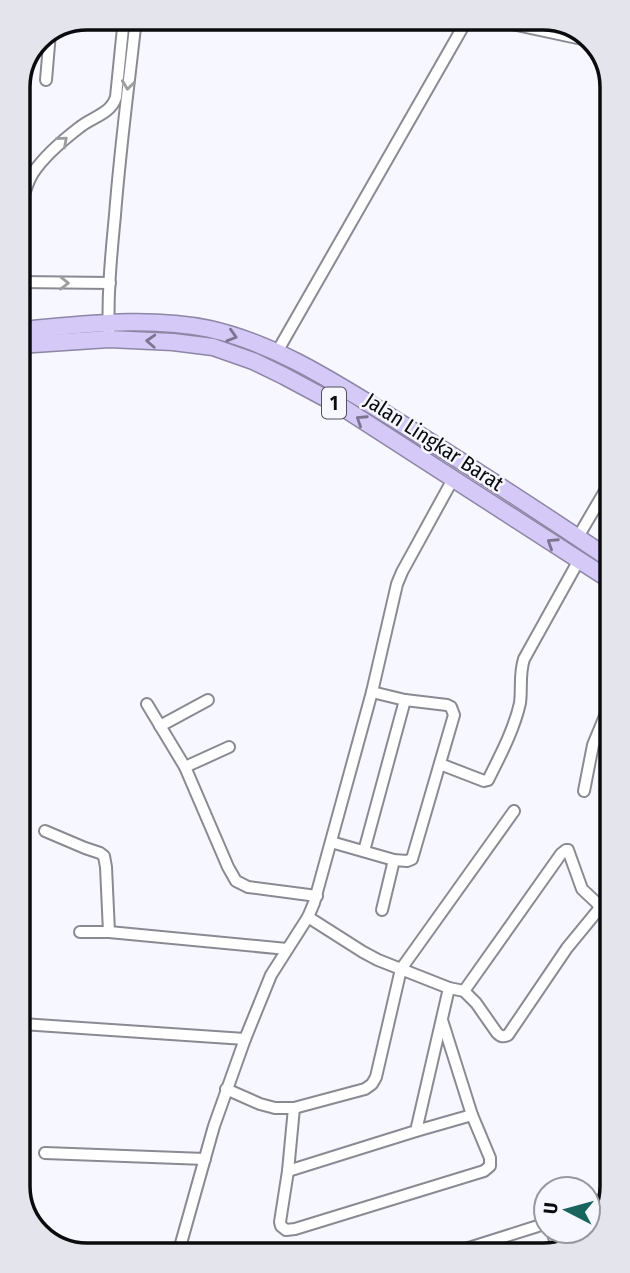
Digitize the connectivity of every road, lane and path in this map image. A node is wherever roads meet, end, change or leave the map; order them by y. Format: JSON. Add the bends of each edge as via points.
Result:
{"nodes":[{"id":1,"x":123,"y":30,"type":"edge"},
{"id":2,"x":135,"y":30,"type":"edge"},
{"id":3,"x":461,"y":30,"type":"edge"},
{"id":4,"x":49,"y":44,"type":"edge"},
{"id":5,"x":46,"y":80,"type":"dead end"},
{"id":6,"x":30,"y":179,"type":"edge"},
{"id":7,"x":30,"y":282,"type":"edge"},
{"id":8,"x":110,"y":283,"type":"junction"},
{"id":9,"x":108,"y":322,"type":"junction"},
{"id":10,"x":30,"y":329,"type":"edge"},
{"id":11,"x":109,"y":339,"type":"junction"},
{"id":12,"x":30,"y":344,"type":"edge"},
{"id":13,"x":277,"y":352,"type":"junction"},
{"id":14,"x":453,"y":479,"type":"junction"},
{"id":15,"x":493,"y":482,"type":"junction"},
{"id":16,"x":515,"y":497,"type":"junction"},
{"id":17,"x":483,"y":499,"type":"junction"},
{"id":18,"x":600,"y":499,"type":"edge"},
{"id":19,"x":504,"y":512,"type":"junction"},
{"id":20,"x":578,"y":537,"type":"junction"},
{"id":21,"x":600,"y":552,"type":"edge"},
{"id":22,"x":579,"y":560,"type":"junction"},
{"id":23,"x":600,"y":574,"type":"edge"},
{"id":24,"x":372,"y":692,"type":"junction"},
{"id":25,"x":208,"y":700,"type":"dead end"},
{"id":26,"x":405,"y":700,"type":"junction"},
{"id":27,"x":147,"y":704,"type":"dead end"},
{"id":28,"x":160,"y":726,"type":"junction"},
{"id":29,"x":600,"y":728,"type":"edge"},
{"id":30,"x":229,"y":747,"type":"dead end"},
{"id":31,"x":440,"y":764,"type":"junction"},
{"id":32,"x":185,"y":767,"type":"junction"},
{"id":33,"x":584,"y":791,"type":"dead end"},
{"id":34,"x":514,"y":811,"type":"dead end"},
{"id":35,"x":45,"y":831,"type":"dead end"},
{"id":36,"x":331,"y":842,"type":"junction"},
{"id":37,"x":364,"y":851,"type":"junction"},
{"id":38,"x":394,"y":860,"type":"junction"},
{"id":39,"x":317,"y":896,"type":"junction"},
{"id":40,"x":382,"y":910,"type":"dead end"},
{"id":41,"x":307,"y":917,"type":"junction"},
{"id":42,"x":80,"y":932,"type":"dead end"},
{"id":43,"x":109,"y":932,"type":"junction"},
{"id":44,"x":286,"y":949,"type":"junction"},
{"id":45,"x":401,"y":969,"type":"junction"},
{"id":46,"x":449,"y":988,"type":"junction"},
{"id":47,"x":464,"y":991,"type":"junction"},
{"id":48,"x":443,"y":1020,"type":"junction"},
{"id":49,"x":30,"y":1025,"type":"edge"},
{"id":50,"x":245,"y":1039,"type":"junction"},
{"id":51,"x":226,"y":1090,"type":"junction"},
{"id":52,"x":294,"y":1108,"type":"junction"},
{"id":53,"x":472,"y":1115,"type":"junction"},
{"id":54,"x":416,"y":1131,"type":"junction"},
{"id":55,"x":45,"y":1153,"type":"dead end"},
{"id":56,"x":205,"y":1159,"type":"junction"},
{"id":57,"x":288,"y":1171,"type":"junction"},
{"id":58,"x":532,"y":1228,"type":"edge"},
{"id":59,"x":181,"y":1243,"type":"edge"},
{"id":60,"x":484,"y":1243,"type":"edge"}],
"edges":[{"from":6,"to":1,"type":"street","one_way":true,"via":[[51,152],[113,106]]},
{"from":2,"to":8,"type":"street","one_way":true},
{"from":3,"to":13,"type":"street"},
{"from":4,"to":5,"type":"street"},
{"from":7,"to":8,"type":"street","one_way":true},
{"from":8,"to":9,"type":"street"},
{"from":9,"to":10,"type":"highway","name":"Jalan Lingkar Barat","number":"1"},
{"from":9,"to":11,"type":"street"},
{"from":9,"to":13,"type":"highway","name":"Jalan Lingkar Barat","number":"1","one_way":true,"via":[[211,330]]},
{"from":11,"to":12,"type":"highway","name":"Jalan Lingkar Barat","number":"1"},
{"from":14,"to":11,"type":"highway","name":"Jalan Lingkar Barat","number":"1","one_way":true,"via":[[342,407],[253,361],[214,347]]},
{"from":13,"to":15,"type":"highway","name":"Jalan Lingkar Barat","number":"1","via":[[332,381]]},
{"from":14,"to":17,"type":"highway","name":"Jalan Lingkar Barat","number":"1"},
{"from":14,"to":24,"type":"street","via":[[400,578]]},
{"from":15,"to":16,"type":"highway","name":"Jalan Lingkar Barat","number":"1"},
{"from":15,"to":17,"type":"highway"},
{"from":16,"to":19,"type":"highway"},
{"from":16,"to":20,"type":"highway","name":"Jalan Lingkar Barat","number":"1"},
{"from":17,"to":19,"type":"highway","name":"Jalan Lingkar Barat","number":"1"},
{"from":18,"to":20,"type":"street"},
{"from":22,"to":19,"type":"highway","name":"Jalan Lingkar Barat","number":"1","one_way":true},
{"from":20,"to":21,"type":"highway","name":"Jalan Lingkar Barat","number":"1"},
{"from":22,"to":23,"type":"highway","name":"Jalan Lingkar Barat","number":"1"},
{"from":22,"to":31,"type":"street","via":[[524,659],[518,707],[488,780]]},
{"from":24,"to":26,"type":"street"},
{"from":24,"to":36,"type":"street"},
{"from":25,"to":28,"type":"street"},
{"from":26,"to":31,"type":"street","via":[[447,705],[453,710]]},
{"from":26,"to":37,"type":"street"},
{"from":27,"to":28,"type":"street"},
{"from":28,"to":32,"type":"street"},
{"from":29,"to":33,"type":"street"},
{"from":30,"to":32,"type":"street"},
{"from":31,"to":38,"type":"street","via":[[414,856],[407,861]]},
{"from":32,"to":39,"type":"street","via":[[236,881],[248,887]]},
{"from":34,"to":45,"type":"street"},
{"from":35,"to":43,"type":"street","via":[[104,856]]},
{"from":36,"to":37,"type":"street"},
{"from":36,"to":39,"type":"street"},
{"from":37,"to":38,"type":"street"},
{"from":38,"to":40,"type":"street"},
{"from":39,"to":41,"type":"street"},
{"from":41,"to":44,"type":"street"},
{"from":41,"to":45,"type":"street","via":[[363,952]]},
{"from":42,"to":43,"type":"street"},
{"from":43,"to":44,"type":"street"},
{"from":44,"to":50,"type":"street"},
{"from":45,"to":46,"type":"street"},
{"from":45,"to":52,"type":"street","via":[[374,1083]]},
{"from":46,"to":47,"type":"street"},
{"from":46,"to":48,"type":"street"},
{"from":47,"to":47,"type":"street","via":[[499,1036],[508,1035],[599,909],[582,889],[568,850]]},
{"from":48,"to":53,"type":"street"},
{"from":48,"to":54,"type":"street"},
{"from":49,"to":50,"type":"street"},
{"from":50,"to":51,"type":"street"},
{"from":51,"to":52,"type":"street","via":[[267,1107]]},
{"from":51,"to":56,"type":"street"},
{"from":52,"to":57,"type":"street"},
{"from":53,"to":54,"type":"street"},
{"from":53,"to":57,"type":"street","via":[[490,1158],[484,1171],[286,1230],[280,1222]]},
{"from":54,"to":57,"type":"street"},
{"from":55,"to":56,"type":"street"},
{"from":56,"to":59,"type":"street"},
{"from":58,"to":60,"type":"street"}]}
